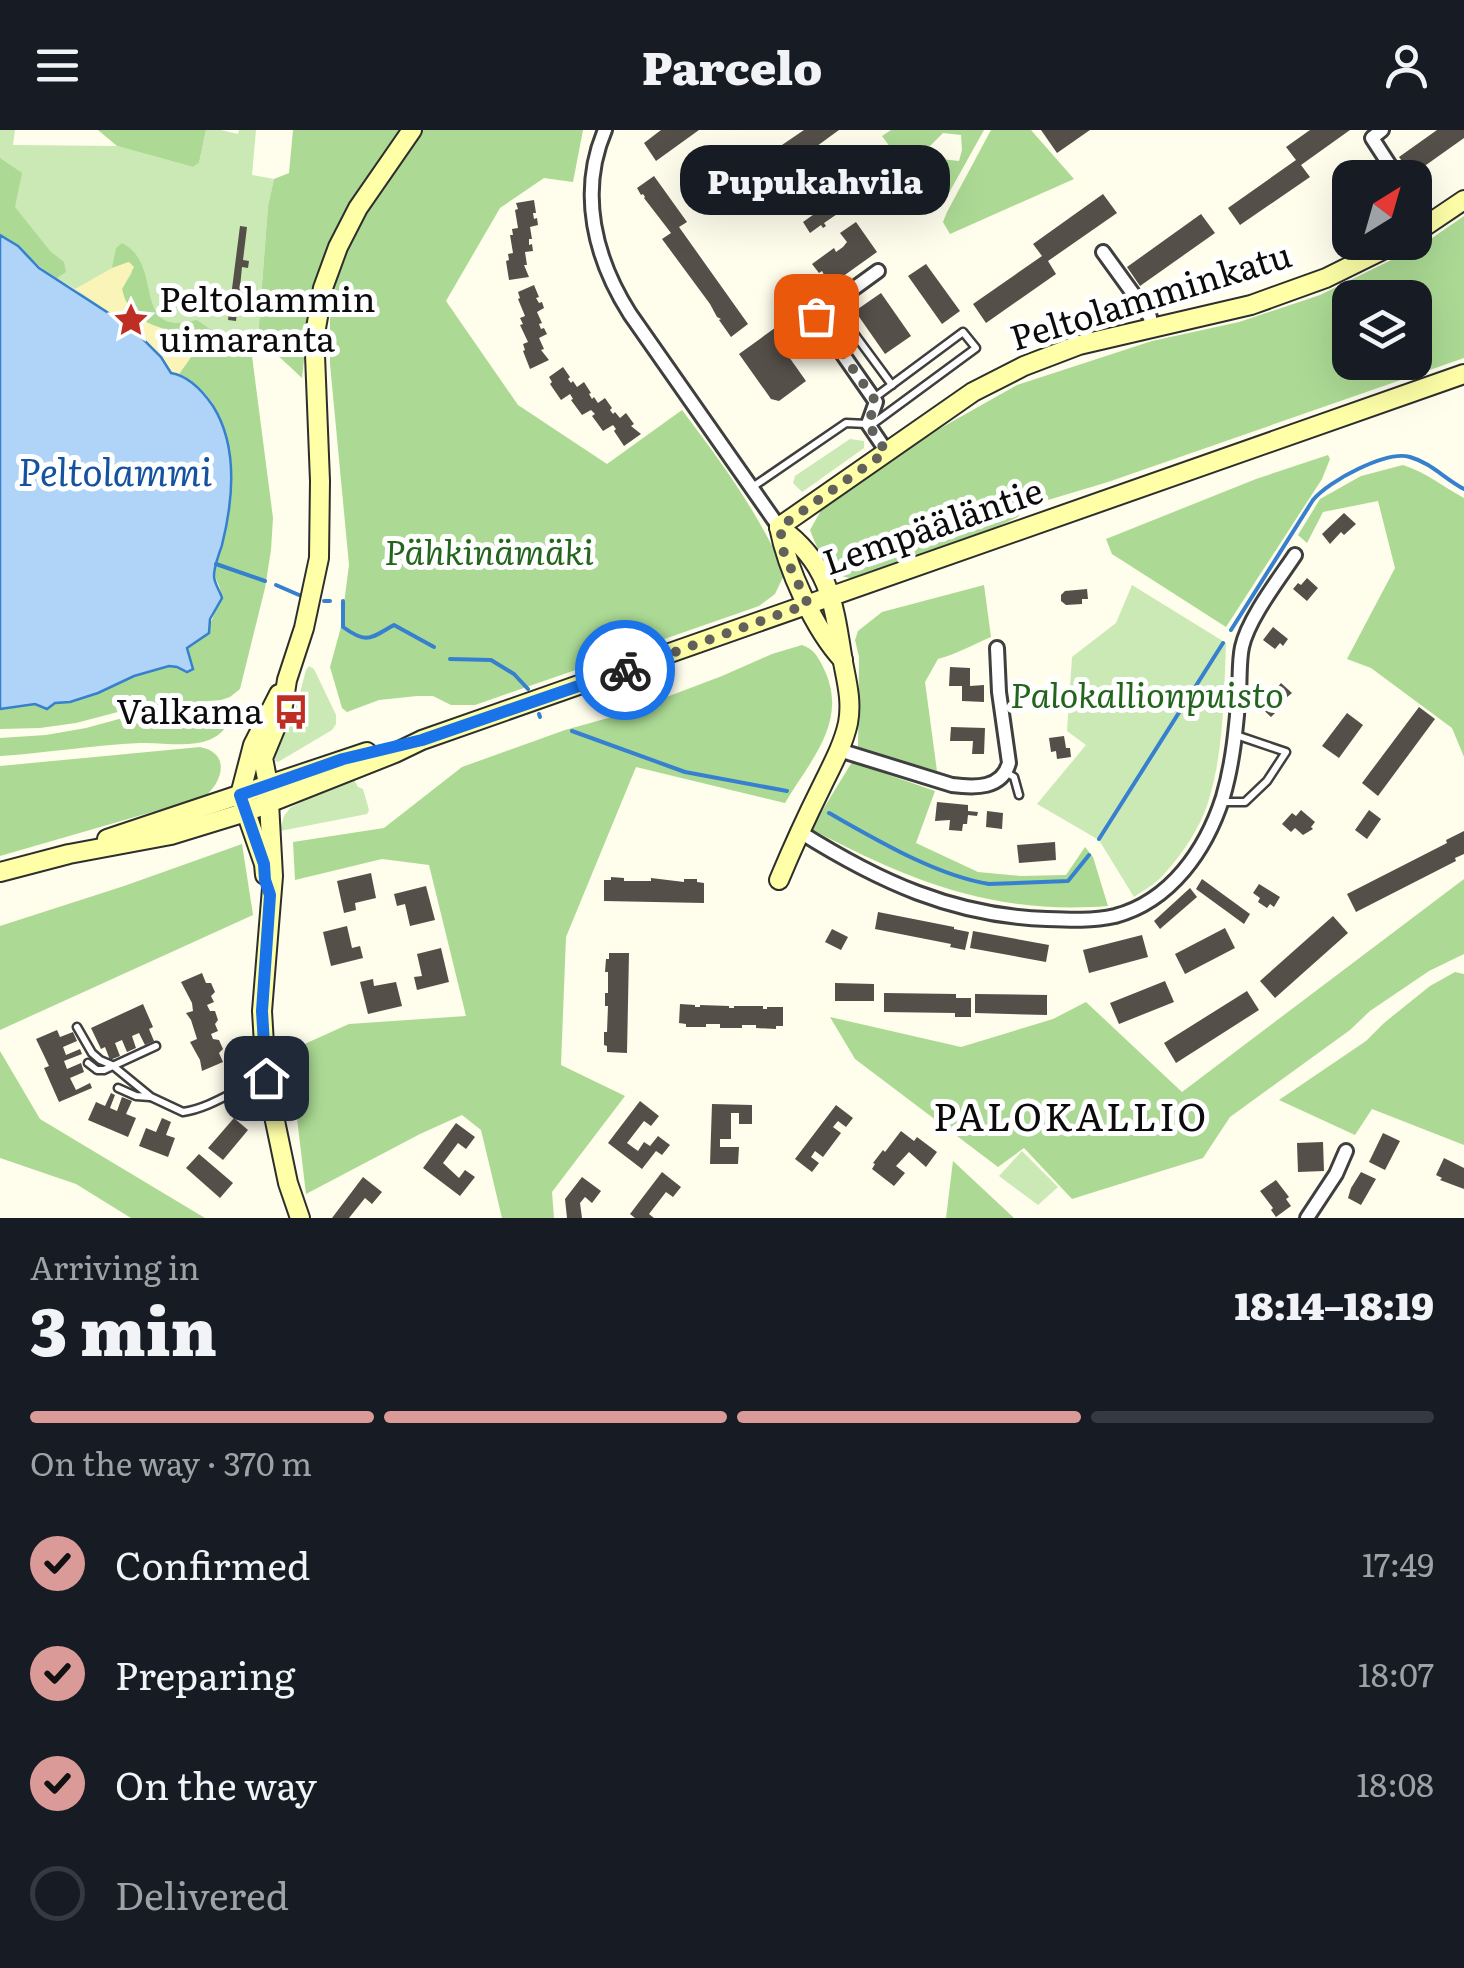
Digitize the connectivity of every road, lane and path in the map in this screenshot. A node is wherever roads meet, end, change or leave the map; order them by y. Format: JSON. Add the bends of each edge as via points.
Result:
{"nodes":[{"id":1,"x":412,"y":130,"type":"edge"},
{"id":2,"x":605,"y":130,"type":"edge"},
{"id":3,"x":1382,"y":130,"type":"edge"},
{"id":4,"x":1386,"y":160,"type":"edge"},
{"id":5,"x":1464,"y":200,"type":"edge"},
{"id":6,"x":1432,"y":222,"type":"edge"},
{"id":7,"x":1103,"y":252,"type":"dead end"},
{"id":8,"x":1364,"y":260,"type":"edge"},
{"id":9,"x":878,"y":270,"type":"dead end"},
{"id":10,"x":832,"y":304,"type":"junction"},
{"id":11,"x":1151,"y":329,"type":"junction"},
{"id":12,"x":1464,"y":374,"type":"edge"},
{"id":13,"x":892,"y":385,"type":"junction"},
{"id":14,"x":873,"y":398,"type":"junction"},
{"id":15,"x":868,"y":426,"type":"junction"},
{"id":16,"x":886,"y":452,"type":"junction"},
{"id":17,"x":752,"y":488,"type":"junction"},
{"id":18,"x":780,"y":527,"type":"junction"},
{"id":19,"x":1295,"y":555,"type":"dead end"},
{"id":20,"x":830,"y":596,"type":"junction"},
{"id":21,"x":808,"y":604,"type":"junction"},
{"id":22,"x":997,"y":648,"type":"dead end"},
{"id":23,"x":843,"y":660,"type":"junction"},
{"id":24,"x":287,"y":680,"type":"junction"},
{"id":25,"x":1236,"y":735,"type":"junction"},
{"id":26,"x":839,"y":750,"type":"junction"},
{"id":27,"x":1006,"y":772,"type":"junction"},
{"id":28,"x":269,"y":794,"type":"junction"},
{"id":29,"x":1019,"y":796,"type":"dead end"},
{"id":30,"x":1221,"y":802,"type":"junction"},
{"id":31,"x":243,"y":803,"type":"junction"},
{"id":32,"x":800,"y":832,"type":"junction"},
{"id":33,"x":0,"y":872,"type":"edge"},
{"id":34,"x":779,"y":880,"type":"dead end"},
{"id":35,"x":270,"y":895,"type":"junction"},
{"id":36,"x":77,"y":1026,"type":"dead end"},
{"id":37,"x":156,"y":1046,"type":"dead end"},
{"id":38,"x":88,"y":1063,"type":"dead end"},
{"id":39,"x":112,"y":1065,"type":"junction"},
{"id":40,"x":266,"y":1078,"type":"junction"},
{"id":41,"x":118,"y":1088,"type":"dead end"},
{"id":42,"x":151,"y":1097,"type":"junction"},
{"id":43,"x":1346,"y":1151,"type":"dead end"},
{"id":44,"x":300,"y":1218,"type":"edge"},
{"id":45,"x":1307,"y":1218,"type":"edge"}],
"edges":[{"from":1,"to":24,"type":"main road","via":[[358,208],[323,288],[314,355],[318,558]]},
{"from":2,"to":17,"type":"street","via":[[591,200],[607,272]]},
{"from":3,"to":4,"type":"street","via":[[1372,138]]},
{"from":5,"to":6,"type":"main road"},
{"from":7,"to":11,"type":"street","via":[[1150,317]]},
{"from":8,"to":11,"type":"main road","name":"Peltolamminkatu","via":[[1251,306]]},
{"from":9,"to":10,"type":"street"},
{"from":10,"to":13,"type":"lane"},
{"from":10,"to":14,"type":"street","via":[[816,316]]},
{"from":11,"to":16,"type":"main road","name":"Peltolamminkatu","via":[[1024,366],[972,392]]},
{"from":12,"to":20,"type":"main road","name":"Lempääläntie"},
{"from":13,"to":14,"type":"lane"},
{"from":13,"to":15,"type":"lane","via":[[963,332],[976,348]]},
{"from":14,"to":15,"type":"street"},
{"from":15,"to":16,"type":"street"},
{"from":15,"to":17,"type":"lane","via":[[846,424]]},
{"from":16,"to":18,"type":"main road","name":"Peltolamminkatu"},
{"from":17,"to":18,"type":"street"},
{"from":18,"to":20,"type":"main road","via":[[801,542]]},
{"from":18,"to":21,"type":"main road","via":[[784,554]]},
{"from":19,"to":25,"type":"street","via":[[1242,647]]},
{"from":20,"to":21,"type":"main road","name":"Lempääläntie"},
{"from":20,"to":23,"type":"main road"},
{"from":21,"to":23,"type":"main road"},
{"from":21,"to":28,"type":"main road","name":"Lempääläntie"},
{"from":22,"to":27,"type":"street"},
{"from":23,"to":26,"type":"main road","via":[[850,708]]},
{"from":24,"to":28,"type":"main road","via":[[282,712],[262,758]]},
{"from":24,"to":31,"type":"main road","via":[[253,745]]},
{"from":25,"to":30,"type":"street"},
{"from":25,"to":30,"type":"lane","via":[[1286,752],[1245,802]]},
{"from":26,"to":27,"type":"street","via":[[952,785],[992,783]]},
{"from":26,"to":32,"type":"main road"},
{"from":27,"to":29,"type":"lane"},
{"from":28,"to":31,"type":"main road","name":"Lempääläntie"},
{"from":28,"to":35,"type":"main road"},
{"from":30,"to":32,"type":"street","via":[[1199,849],[1168,888],[1139,907],[1093,919],[1021,918],[962,908],[883,879]]},
{"from":31,"to":33,"type":"main road","name":"Lempääläntie","via":[[122,832]]},
{"from":31,"to":35,"type":"main road"},
{"from":32,"to":34,"type":"main road"},
{"from":35,"to":40,"type":"main road","via":[[262,1011]]},
{"from":36,"to":39,"type":"lane","via":[[92,1053]]},
{"from":37,"to":39,"type":"lane"},
{"from":38,"to":39,"type":"lane","via":[[97,1070]]},
{"from":39,"to":42,"type":"lane"},
{"from":40,"to":42,"type":"lane","via":[[192,1111]]},
{"from":40,"to":44,"type":"main road"},
{"from":41,"to":42,"type":"lane"},
{"from":43,"to":45,"type":"street"}]}
